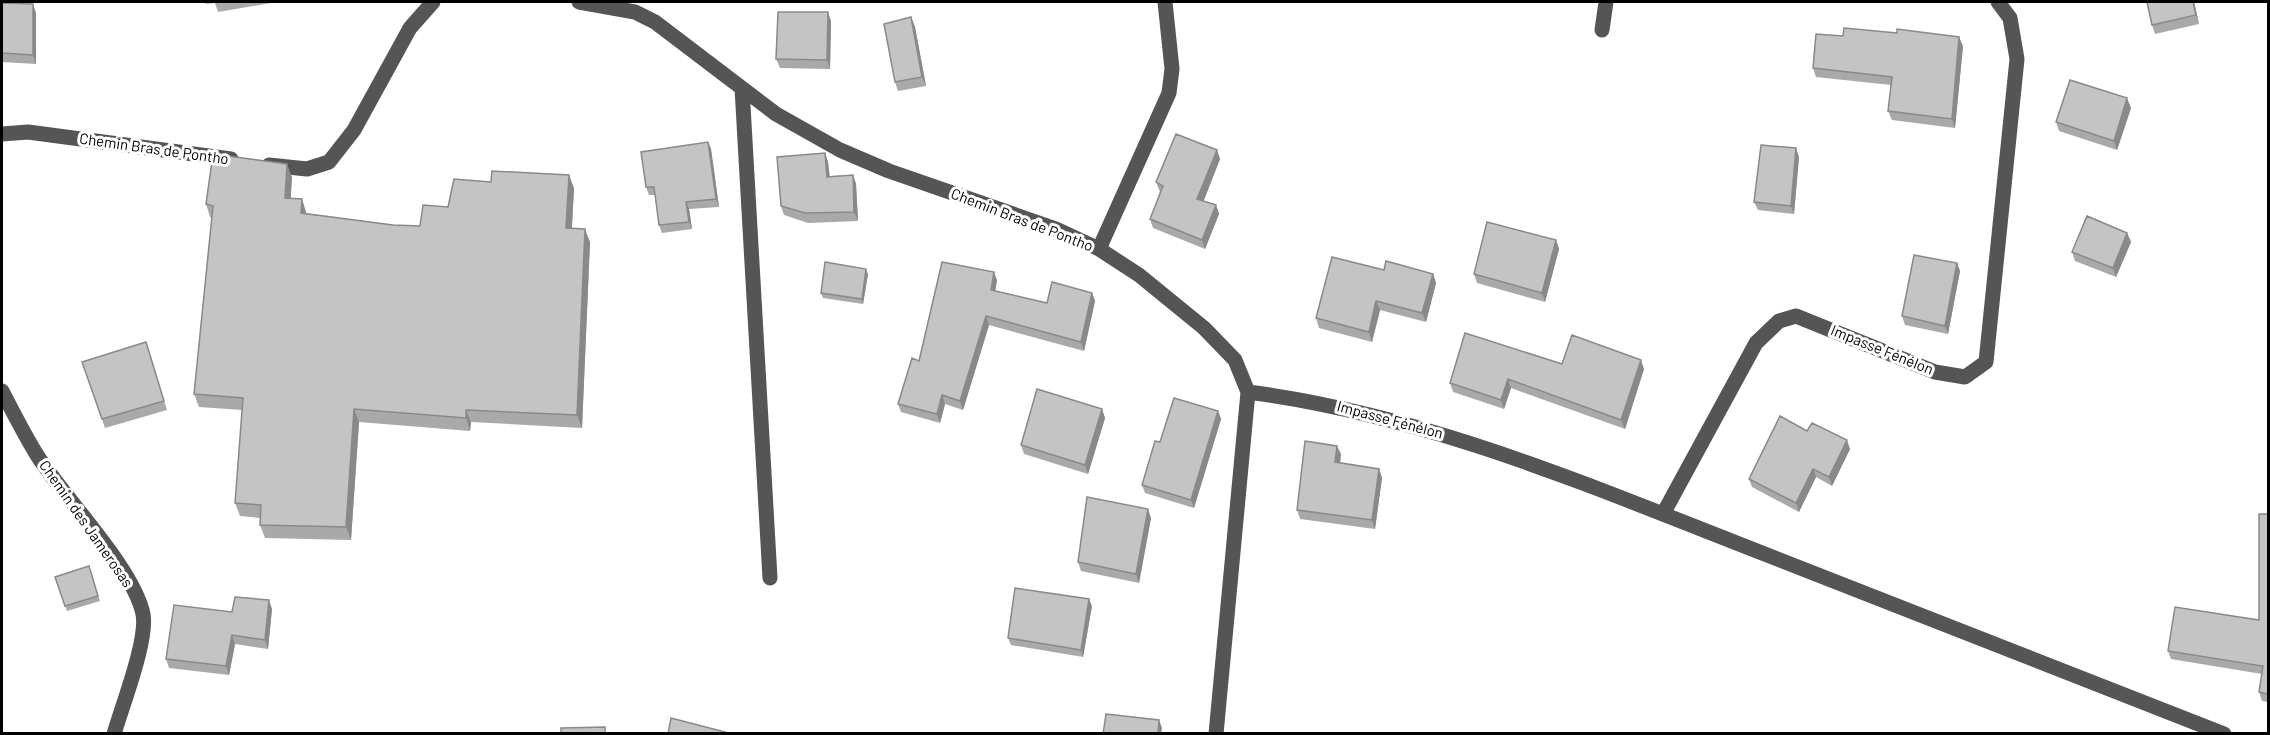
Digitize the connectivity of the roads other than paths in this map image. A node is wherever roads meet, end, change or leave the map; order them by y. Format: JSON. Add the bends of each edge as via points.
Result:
{"nodes":[{"id":1,"x":433,"y":2,"type":"edge"},
{"id":2,"x":579,"y":2,"type":"edge"},
{"id":3,"x":1165,"y":2,"type":"edge"},
{"id":4,"x":1606,"y":2,"type":"edge"},
{"id":5,"x":1998,"y":2,"type":"edge"},
{"id":6,"x":1602,"y":30,"type":"dead end"},
{"id":7,"x":742,"y":88,"type":"junction"},
{"id":8,"x":2,"y":134,"type":"edge"},
{"id":9,"x":1100,"y":249,"type":"junction"},
{"id":10,"x":2,"y":391,"type":"edge"},
{"id":11,"x":1248,"y":392,"type":"junction"},
{"id":12,"x":1663,"y":514,"type":"junction"},
{"id":13,"x":770,"y":578,"type":"dead end"},
{"id":14,"x":114,"y":734,"type":"edge"},
{"id":15,"x":1216,"y":734,"type":"edge"},
{"id":16,"x":2224,"y":734,"type":"edge"}],
"edges":[{"from":1,"to":8,"type":"street","name":"Chemin Bras de Pontho","via":[[410,28],[342,146],[328,162],[308,169],[28,132]]},
{"from":2,"to":7,"type":"street","name":"Chemin Bras de Pontho","via":[[635,12],[655,22]]},
{"from":3,"to":9,"type":"street","via":[[1172,69],[1169,93]]},
{"from":4,"to":6,"type":"street"},
{"from":5,"to":12,"type":"street","name":"Impasse Fénélon","via":[[2010,18],[2017,59],[1986,362],[1965,377],[1935,372],[1796,316],[1779,321],[1756,343]]},
{"from":7,"to":9,"type":"street","name":"Chemin Bras de Pontho","via":[[776,114],[840,150],[1056,229]]},
{"from":7,"to":13,"type":"street"},
{"from":9,"to":11,"type":"street","name":"Chemin Bras de Pontho","via":[[1204,328],[1235,360]]},
{"from":10,"to":14,"type":"street","name":"Chemin des Jamerosas","via":[[37,455],[116,562],[143,615],[143,633]]},
{"from":11,"to":12,"type":"street","name":"Impasse Fénélon","via":[[1377,414],[1504,453]]},
{"from":11,"to":15,"type":"street","name":"Chemin Bras de Pontho"},
{"from":12,"to":16,"type":"street","name":"Impasse Fénélon"}]}
